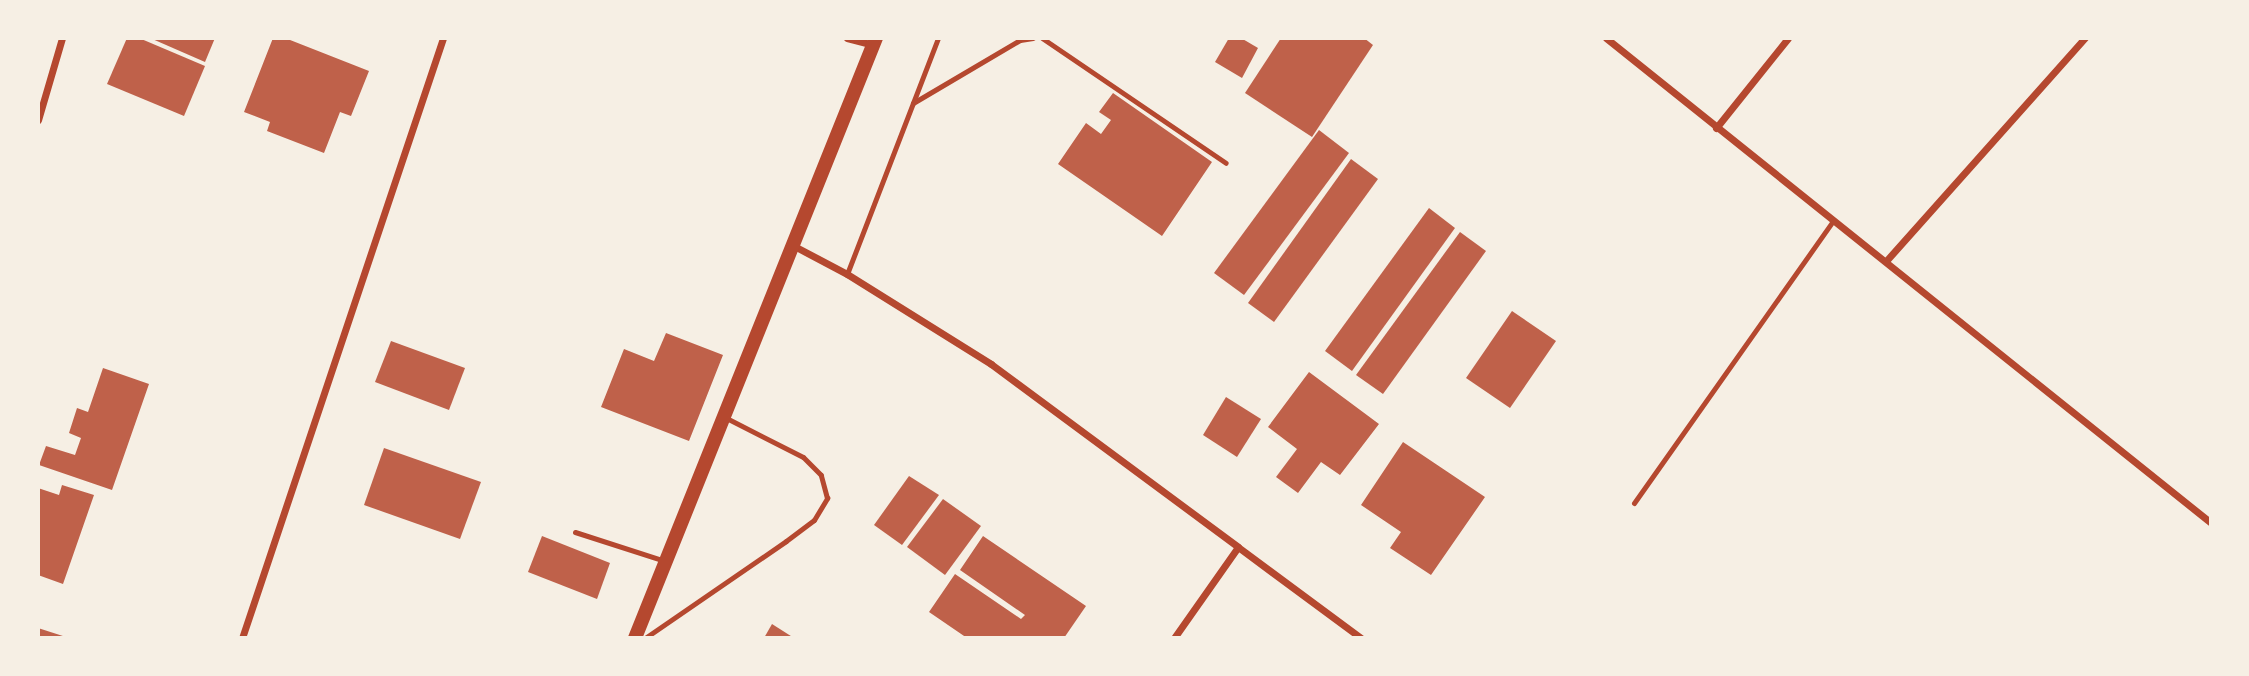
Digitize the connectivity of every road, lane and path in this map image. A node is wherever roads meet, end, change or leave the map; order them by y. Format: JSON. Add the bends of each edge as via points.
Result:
{"nodes":[{"id":1,"x":62,"y":38,"type":"edge"},
{"id":2,"x":443,"y":38,"type":"edge"},
{"id":3,"x":847,"y":38,"type":"edge"},
{"id":4,"x":938,"y":38,"type":"edge"},
{"id":5,"x":1033,"y":38,"type":"edge"},
{"id":6,"x":1042,"y":38,"type":"edge"},
{"id":7,"x":1606,"y":38,"type":"edge"},
{"id":8,"x":1788,"y":38,"type":"edge"},
{"id":9,"x":2085,"y":38,"type":"edge"},
{"id":10,"x":875,"y":42,"type":"edge"},
{"id":11,"x":914,"y":103,"type":"junction"},
{"id":12,"x":38,"y":120,"type":"edge"},
{"id":13,"x":1716,"y":128,"type":"junction"},
{"id":14,"x":1226,"y":163,"type":"dead end"},
{"id":15,"x":1832,"y":222,"type":"junction"},
{"id":16,"x":796,"y":247,"type":"junction"},
{"id":17,"x":1886,"y":261,"type":"junction"},
{"id":18,"x":847,"y":274,"type":"junction"},
{"id":19,"x":723,"y":417,"type":"junction"},
{"id":20,"x":1634,"y":503,"type":"dead end"},
{"id":21,"x":2210,"y":522,"type":"edge"},
{"id":22,"x":575,"y":532,"type":"dead end"},
{"id":23,"x":1238,"y":547,"type":"junction"},
{"id":24,"x":666,"y":561,"type":"junction"},
{"id":25,"x":242,"y":638,"type":"edge"},
{"id":26,"x":635,"y":638,"type":"edge"},
{"id":27,"x":645,"y":638,"type":"edge"},
{"id":28,"x":1174,"y":638,"type":"edge"},
{"id":29,"x":1361,"y":638,"type":"edge"}],
"edges":[{"from":1,"to":12,"type":"street"},
{"from":2,"to":25,"type":"street"},
{"from":3,"to":10,"type":"street"},
{"from":4,"to":11,"type":"lane"},
{"from":5,"to":11,"type":"lane","via":[[1020,40]]},
{"from":6,"to":14,"type":"lane"},
{"from":7,"to":13,"type":"street"},
{"from":8,"to":13,"type":"street"},
{"from":9,"to":17,"type":"street"},
{"from":10,"to":16,"type":"main road"},
{"from":11,"to":18,"type":"lane"},
{"from":13,"to":15,"type":"street"},
{"from":15,"to":17,"type":"street"},
{"from":15,"to":20,"type":"lane"},
{"from":16,"to":18,"type":"street"},
{"from":16,"to":19,"type":"main road"},
{"from":17,"to":21,"type":"street"},
{"from":18,"to":23,"type":"street","via":[[990,365]]},
{"from":19,"to":24,"type":"main road"},
{"from":19,"to":27,"type":"lane","via":[[803,457],[821,475],[827,498],[814,520]]},
{"from":22,"to":24,"type":"lane"},
{"from":23,"to":28,"type":"street"},
{"from":23,"to":29,"type":"street"},
{"from":24,"to":26,"type":"main road"}]}
